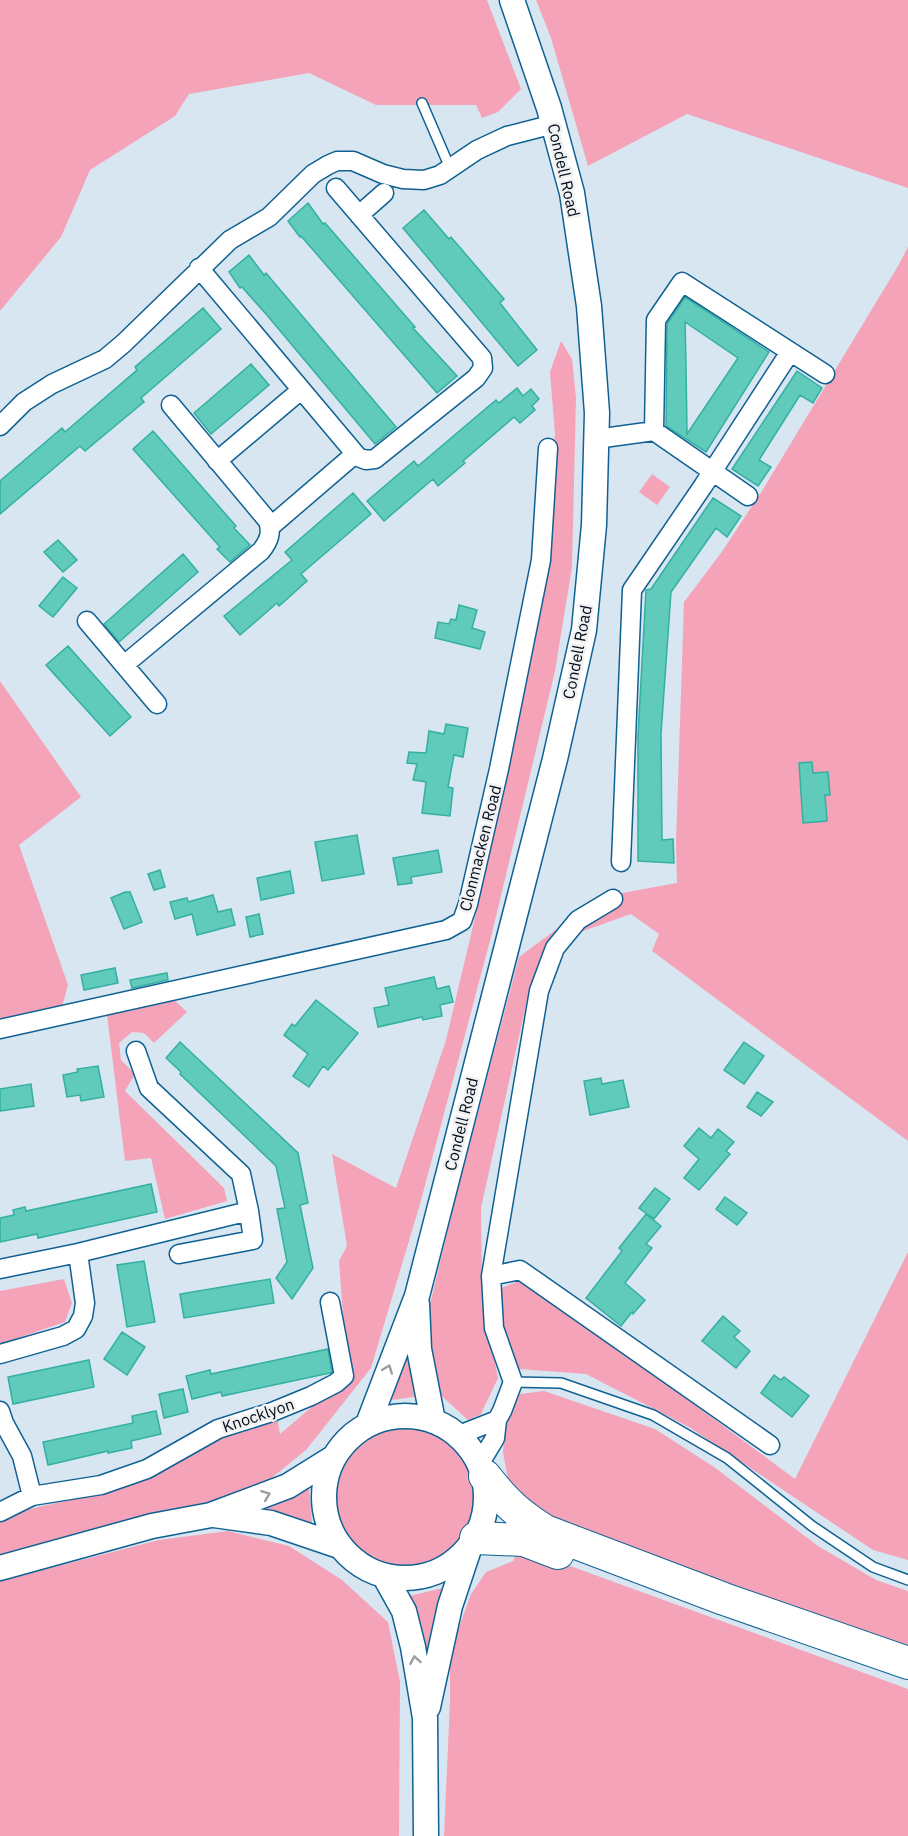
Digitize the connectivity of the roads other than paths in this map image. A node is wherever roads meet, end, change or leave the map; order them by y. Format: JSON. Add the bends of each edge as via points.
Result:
{"nodes":[{"id":1,"x":512,"y":0,"type":"edge"},
{"id":2,"x":422,"y":103,"type":"dead end"},
{"id":3,"x":554,"y":124,"type":"junction"},
{"id":4,"x":450,"y":168,"type":"junction"},
{"id":5,"x":336,"y":188,"type":"dead end"},
{"id":6,"x":384,"y":193,"type":"dead end"},
{"id":7,"x":359,"y":214,"type":"junction"},
{"id":8,"x":199,"y":268,"type":"junction"},
{"id":9,"x":790,"y":351,"type":"junction"},
{"id":10,"x":825,"y":374,"type":"dead end"},
{"id":11,"x":301,"y":390,"type":"junction"},
{"id":12,"x":171,"y":405,"type":"dead end"},
{"id":13,"x":0,"y":426,"type":"edge"},
{"id":14,"x":654,"y":431,"type":"junction"},
{"id":15,"x":596,"y":439,"type":"junction"},
{"id":16,"x":548,"y":448,"type":"dead end"},
{"id":17,"x":356,"y":454,"type":"junction"},
{"id":18,"x":217,"y":461,"type":"junction"},
{"id":19,"x":712,"y":472,"type":"junction"},
{"id":20,"x":748,"y":496,"type":"dead end"},
{"id":21,"x":270,"y":527,"type":"junction"},
{"id":22,"x":87,"y":621,"type":"dead end"},
{"id":23,"x":124,"y":665,"type":"junction"},
{"id":24,"x":157,"y":704,"type":"dead end"},
{"id":25,"x":621,"y":861,"type":"dead end"},
{"id":26,"x":613,"y":899,"type":"dead end"},
{"id":27,"x":0,"y":1029,"type":"edge"},
{"id":28,"x":136,"y":1051,"type":"dead end"},
{"id":29,"x":249,"y":1211,"type":"junction"},
{"id":30,"x":78,"y":1253,"type":"junction"},
{"id":31,"x":179,"y":1254,"type":"dead end"},
{"id":32,"x":0,"y":1269,"type":"edge"},
{"id":33,"x":491,"y":1276,"type":"junction"},
{"id":34,"x":417,"y":1296,"type":"junction"},
{"id":35,"x":330,"y":1302,"type":"dead end"},
{"id":36,"x":0,"y":1354,"type":"edge"},
{"id":37,"x":513,"y":1382,"type":"junction"},
{"id":38,"x":0,"y":1411,"type":"edge"},
{"id":39,"x":497,"y":1419,"type":"junction"},
{"id":40,"x":433,"y":1421,"type":"junction"},
{"id":41,"x":368,"y":1424,"type":"junction"},
{"id":42,"x":459,"y":1435,"type":"junction"},
{"id":43,"x":770,"y":1445,"type":"dead end"},
{"id":44,"x":333,"y":1458,"type":"junction"},
{"id":45,"x":482,"y":1469,"type":"junction"},
{"id":46,"x":32,"y":1496,"type":"junction"},
{"id":47,"x":0,"y":1512,"type":"edge"},
{"id":48,"x":211,"y":1515,"type":"junction"},
{"id":49,"x":473,"y":1542,"type":"junction"},
{"id":50,"x":339,"y":1546,"type":"junction"},
{"id":51,"x":0,"y":1568,"type":"edge"},
{"id":52,"x":385,"y":1576,"type":"junction"},
{"id":53,"x":908,"y":1580,"type":"edge"},
{"id":54,"x":908,"y":1663,"type":"edge"},
{"id":55,"x":908,"y":1680,"type":"edge"},
{"id":56,"x":425,"y":1718,"type":"junction"},
{"id":57,"x":426,"y":1836,"type":"edge"}],
"edges":[{"from":1,"to":3,"type":"main road","name":"Condell Road"},
{"from":2,"to":4,"type":"lane"},
{"from":3,"to":4,"type":"street","via":[[507,136]]},
{"from":3,"to":15,"type":"main road","name":"Condell Road","via":[[572,193],[590,306]]},
{"from":4,"to":8,"type":"street","via":[[424,180],[403,179],[353,161],[337,161],[313,174],[269,217],[230,240]]},
{"from":5,"to":7,"type":"street"},
{"from":6,"to":7,"type":"street"},
{"from":7,"to":17,"type":"street","via":[[477,351],[483,369],[375,459],[366,460]]},
{"from":8,"to":11,"type":"street"},
{"from":8,"to":13,"type":"street","via":[[105,359],[52,384],[24,402]]},
{"from":9,"to":10,"type":"street"},
{"from":9,"to":14,"type":"street","via":[[682,282],[656,320]]},
{"from":9,"to":19,"type":"street"},
{"from":11,"to":17,"type":"street"},
{"from":11,"to":18,"type":"street"},
{"from":12,"to":18,"type":"street"},
{"from":14,"to":15,"type":"street"},
{"from":14,"to":19,"type":"street"},
{"from":15,"to":34,"type":"main road","name":"Condell Road","via":[[594,525],[584,630],[555,759]]},
{"from":16,"to":27,"type":"street","name":"Clonmacken Road","via":[[542,560],[499,769],[462,921],[446,930]]},
{"from":17,"to":21,"type":"street"},
{"from":18,"to":21,"type":"street"},
{"from":19,"to":20,"type":"street"},
{"from":19,"to":25,"type":"street","via":[[632,590]]},
{"from":21,"to":23,"type":"street","via":[[271,533],[261,550]]},
{"from":22,"to":23,"type":"street"},
{"from":23,"to":24,"type":"street"},
{"from":26,"to":33,"type":"street","via":[[578,920],[555,948],[538,992]]},
{"from":28,"to":29,"type":"street","via":[[149,1088],[241,1174]]},
{"from":29,"to":30,"type":"street"},
{"from":29,"to":31,"type":"street","via":[[253,1240]]},
{"from":30,"to":32,"type":"street"},
{"from":30,"to":36,"type":"street","via":[[85,1303],[76,1329]]},
{"from":33,"to":37,"type":"street","via":[[494,1328]]},
{"from":33,"to":43,"type":"street","via":[[520,1270]]},
{"from":34,"to":40,"type":"main road","via":[[419,1349]]},
{"from":41,"to":34,"type":"main road","one_way":true},
{"from":35,"to":46,"type":"street","name":"Knocklyon","via":[[344,1376],[336,1383],[272,1412],[218,1429],[147,1469],[101,1485]]},
{"from":37,"to":39,"type":"street"},
{"from":37,"to":53,"type":"lane","via":[[561,1383],[653,1415],[727,1458],[812,1526],[873,1567]]},
{"from":38,"to":46,"type":"street","via":[[22,1456]]},
{"from":39,"to":42,"type":"street"},
{"from":39,"to":45,"type":"street","via":[[497,1434]]},
{"from":40,"to":41,"type":"main road","via":[[389,1417]]},
{"from":40,"to":42,"type":"main road"},
{"from":41,"to":44,"type":"main road","via":[[354,1433]]},
{"from":42,"to":45,"type":"main road","via":[[472,1448]]},
{"from":48,"to":44,"type":"main road","one_way":true,"via":[[288,1486]]},
{"from":44,"to":50,"type":"main road","via":[[323,1493],[324,1512]]},
{"from":45,"to":49,"type":"main road","via":[[486,1499]]},
{"from":45,"to":54,"type":"highway","via":[[501,1497],[545,1531]]},
{"from":46,"to":47,"type":"street","name":"Knocklyon"},
{"from":48,"to":50,"type":"main road","via":[[271,1523]]},
{"from":48,"to":51,"type":"main road"},
{"from":49,"to":52,"type":"main road","via":[[441,1571],[414,1578]]},
{"from":49,"to":55,"type":"highway","via":[[524,1540]]},
{"from":49,"to":56,"type":"main road","via":[[450,1606]]},
{"from":50,"to":52,"type":"main road","via":[[360,1565]]},
{"from":56,"to":52,"type":"main road","one_way":true,"via":[[404,1611]]},
{"from":56,"to":57,"type":"main road"}]}
